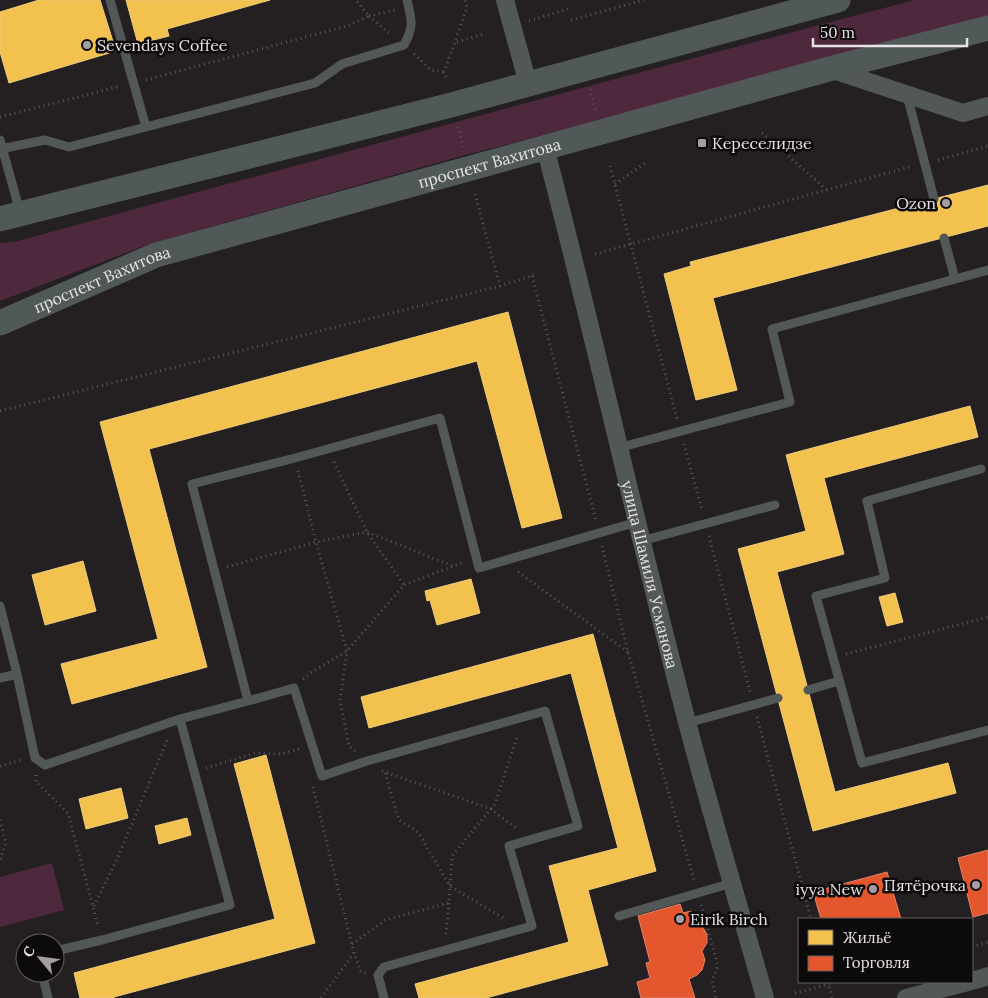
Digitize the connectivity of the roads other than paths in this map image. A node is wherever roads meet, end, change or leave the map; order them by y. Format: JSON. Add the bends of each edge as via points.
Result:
{"nodes":[{"id":1,"x":110,"y":0,"type":"edge"},
{"id":2,"x":407,"y":0,"type":"edge"},
{"id":3,"x":506,"y":0,"type":"edge"},
{"id":4,"x":838,"y":0,"type":"edge"},
{"id":5,"x":988,"y":28,"type":"edge"},
{"id":6,"x":829,"y":69,"type":"junction"},
{"id":7,"x":528,"y":84,"type":"junction"},
{"id":8,"x":907,"y":94,"type":"junction"},
{"id":9,"x":988,"y":106,"type":"edge"},
{"id":10,"x":146,"y":127,"type":"junction"},
{"id":11,"x":1,"y":146,"type":"edge"},
{"id":12,"x":545,"y":147,"type":"junction"},
{"id":13,"x":934,"y":198,"type":"dead end"},
{"id":14,"x":10,"y":217,"type":"edge"},
{"id":15,"x":944,"y":238,"type":"dead end"},
{"id":16,"x":988,"y":270,"type":"edge"},
{"id":17,"x":955,"y":279,"type":"junction"},
{"id":18,"x":0,"y":323,"type":"edge"},
{"id":19,"x":618,"y":448,"type":"junction"},
{"id":20,"x":982,"y":469,"type":"dead end"},
{"id":21,"x":775,"y":505,"type":"dead end"},
{"id":22,"x":637,"y":522,"type":"junction"},
{"id":23,"x":641,"y":541,"type":"junction"},
{"id":24,"x":0,"y":606,"type":"edge"},
{"id":25,"x":17,"y":674,"type":"junction"},
{"id":26,"x":0,"y":678,"type":"edge"},
{"id":27,"x":839,"y":681,"type":"junction"},
{"id":28,"x":808,"y":690,"type":"dead end"},
{"id":29,"x":778,"y":698,"type":"dead end"},
{"id":30,"x":248,"y":701,"type":"junction"},
{"id":31,"x":178,"y":720,"type":"junction"},
{"id":32,"x":687,"y":723,"type":"junction"},
{"id":33,"x":988,"y":730,"type":"edge"},
{"id":34,"x":732,"y":883,"type":"junction"},
{"id":35,"x":619,"y":916,"type":"dead end"},
{"id":36,"x":65,"y":948,"type":"edge"},
{"id":37,"x":988,"y":976,"type":"edge"},
{"id":38,"x":973,"y":981,"type":"edge"},
{"id":39,"x":44,"y":983,"type":"edge"},
{"id":40,"x":964,"y":983,"type":"edge"},
{"id":41,"x":48,"y":998,"type":"edge"},
{"id":42,"x":384,"y":998,"type":"edge"},
{"id":43,"x":765,"y":998,"type":"edge"},
{"id":44,"x":906,"y":998,"type":"edge"}],
"edges":[{"from":1,"to":10,"type":"lane"},
{"from":2,"to":10,"type":"lane","via":[[413,22],[404,45],[342,64],[315,83]]},
{"from":3,"to":7,"type":"street"},
{"from":4,"to":7,"type":"main road","via":[[780,12]]},
{"from":5,"to":6,"type":"main road","name":"проспект Вахитова"},
{"from":6,"to":8,"type":"street"},
{"from":6,"to":12,"type":"main road","name":"проспект Вахитова"},
{"from":7,"to":14,"type":"main road"},
{"from":8,"to":9,"type":"street","via":[[963,113]]},
{"from":8,"to":13,"type":"lane"},
{"from":10,"to":11,"type":"lane","via":[[69,148],[45,140]]},
{"from":11,"to":14,"type":"lane"},
{"from":12,"to":18,"type":"main road","name":"проспект Вахитова","via":[[156,255]]},
{"from":12,"to":19,"type":"street","name":"улица Шамиля Усманова"},
{"from":15,"to":17,"type":"lane"},
{"from":16,"to":17,"type":"lane"},
{"from":17,"to":19,"type":"lane","via":[[772,329],[790,402]]},
{"from":19,"to":22,"type":"street","name":"улица Шамиля Усманова"},
{"from":20,"to":27,"type":"lane","via":[[867,501],[884,578],[816,596]]},
{"from":21,"to":23,"type":"lane"},
{"from":22,"to":23,"type":"street","name":"улица Шамиля Усманова"},
{"from":22,"to":30,"type":"lane","via":[[479,568],[440,418],[192,484]]},
{"from":23,"to":32,"type":"street","name":"улица Шамиля Усманова"},
{"from":24,"to":25,"type":"lane"},
{"from":25,"to":26,"type":"lane"},
{"from":25,"to":31,"type":"lane","via":[[35,758],[45,765]]},
{"from":27,"to":28,"type":"lane"},
{"from":27,"to":33,"type":"lane","via":[[862,763]]},
{"from":29,"to":32,"type":"lane"},
{"from":30,"to":31,"type":"lane"},
{"from":30,"to":42,"type":"lane","via":[[294,688],[322,776],[546,711],[578,826],[509,846],[532,926],[384,967],[378,976]]},
{"from":31,"to":36,"type":"lane","via":[[230,905]]},
{"from":32,"to":34,"type":"street","name":"улица Шамиля Усманова"},
{"from":34,"to":35,"type":"lane"},
{"from":34,"to":43,"type":"street","name":"улица Шамиля Усманова"},
{"from":37,"to":38,"type":"street"},
{"from":39,"to":41,"type":"lane"},
{"from":40,"to":44,"type":"street"}]}
